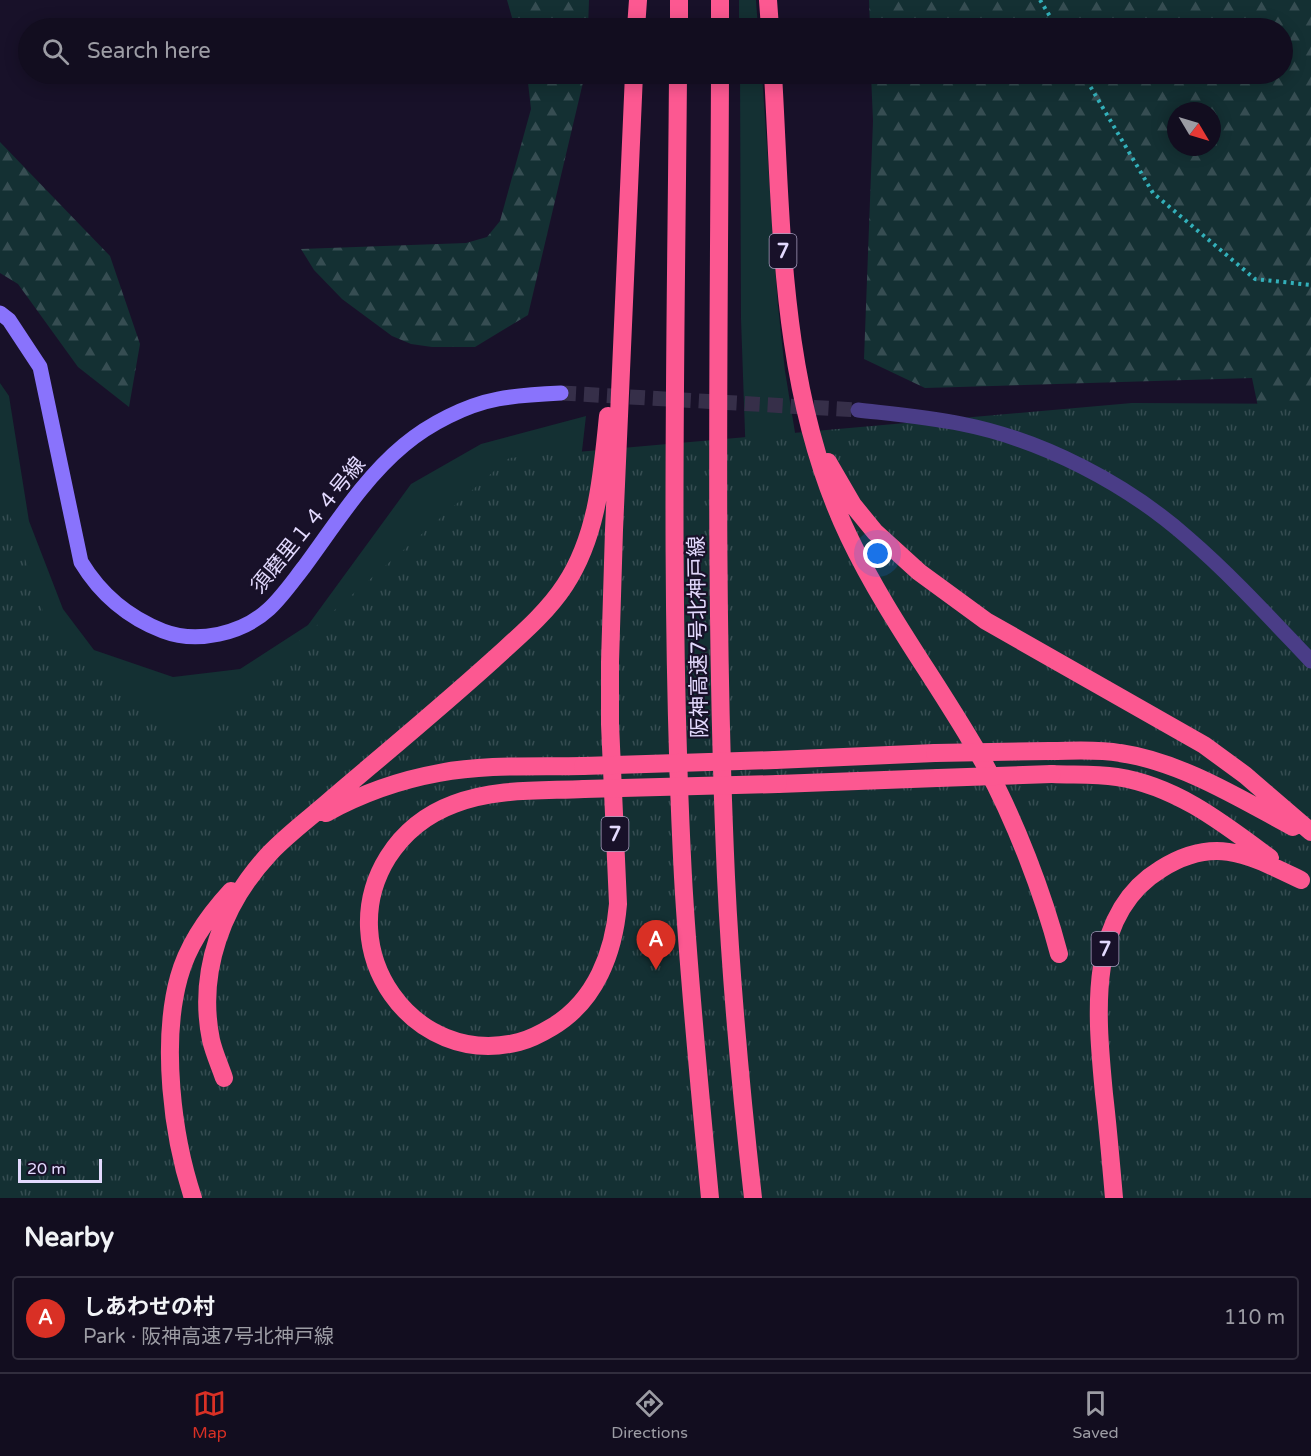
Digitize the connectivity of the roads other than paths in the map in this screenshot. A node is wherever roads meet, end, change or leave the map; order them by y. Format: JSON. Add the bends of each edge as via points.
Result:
{"nodes":[{"id":1,"x":638,"y":0,"type":"edge"},
{"id":2,"x":679,"y":0,"type":"edge"},
{"id":3,"x":720,"y":0,"type":"edge"},
{"id":4,"x":768,"y":0,"type":"edge"},
{"id":5,"x":637,"y":18,"type":"edge"},
{"id":6,"x":679,"y":18,"type":"edge"},
{"id":7,"x":720,"y":18,"type":"edge"},
{"id":8,"x":769,"y":18,"type":"edge"},
{"id":9,"x":634,"y":84,"type":"edge"},
{"id":10,"x":678,"y":84,"type":"edge"},
{"id":11,"x":720,"y":84,"type":"edge"},
{"id":12,"x":774,"y":84,"type":"edge"},
{"id":13,"x":626,"y":245,"type":"junction"},
{"id":14,"x":0,"y":314,"type":"edge"},
{"id":15,"x":561,"y":393,"type":"tunnel mouth"},
{"id":16,"x":858,"y":410,"type":"tunnel mouth"},
{"id":17,"x":810,"y":426,"type":"junction"},
{"id":18,"x":1311,"y":661,"type":"edge"},
{"id":19,"x":1311,"y":834,"type":"edge"},
{"id":20,"x":271,"y":852,"type":"junction"},
{"id":21,"x":1306,"y":884,"type":"edge"},
{"id":22,"x":1059,"y":954,"type":"dead end"},
{"id":23,"x":224,"y":1078,"type":"dead end"},
{"id":24,"x":193,"y":1198,"type":"edge"},
{"id":25,"x":710,"y":1198,"type":"edge"},
{"id":26,"x":753,"y":1198,"type":"edge"},
{"id":27,"x":1114,"y":1198,"type":"edge"}],
"edges":[{"from":1,"to":5,"type":"highway"},
{"from":2,"to":6,"type":"highway"},
{"from":3,"to":7,"type":"highway"},
{"from":4,"to":8,"type":"highway"},
{"from":9,"to":13,"type":"highway","number":"7"},
{"from":10,"to":25,"type":"highway","name":"阪神高速7号北神戸線","via":[[675,476],[679,745],[692,1006]]},
{"from":11,"to":26,"type":"highway","name":"阪神高速7号北神戸線","via":[[722,756],[734,1003]]},
{"from":12,"to":17,"type":"highway","number":"7","via":[[790,331]]},
{"from":13,"to":20,"type":"highway","number":"7","via":[[598,504],[584,547],[565,585],[529,626],[453,696]]},
{"from":13,"to":21,"type":"highway","number":"7","bridge":true,"via":[[610,662],[610,724],[618,904],[616,928],[602,971],[590,991],[576,1009],[538,1035],[510,1044],[475,1044],[452,1039],[411,1015],[383,982],[374,961],[369,909],[374,887],[389,855],[411,829],[430,815],[468,799],[503,793],[584,789],[778,784],[1052,774],[1116,777],[1178,796]]},
{"from":14,"to":15,"type":"street","name":"須磨里１４４号線","via":[[9,320],[40,367],[81,562],[110,600],[150,626],[170,633],[219,634],[243,626],[268,610],[379,468],[431,426],[495,400]]},
{"from":16,"to":18,"type":"street","via":[[964,425],[1044,450],[1109,480],[1188,537]]},
{"from":17,"to":19,"type":"highway","number":"7","via":[[853,505],[875,532],[919,572],[995,626],[1204,745],[1245,775]]},
{"from":17,"to":22,"type":"highway","via":[[833,501],[857,553],[998,793],[1039,890]]},
{"from":19,"to":20,"type":"highway","number":"7","bridge":true,"via":[[1169,766],[1120,753],[1050,751],[441,772],[341,805]]},
{"from":20,"to":23,"type":"highway","number":"7","via":[[237,898],[213,954],[207,987],[208,1019]]},
{"from":20,"to":24,"type":"highway","number":"7","via":[[197,935],[178,984],[170,1054],[180,1150]]},
{"from":21,"to":27,"type":"highway","number":"7","via":[[1251,857],[1213,850],[1171,862],[1153,873],[1124,903],[1106,947],[1099,1003]]}]}
